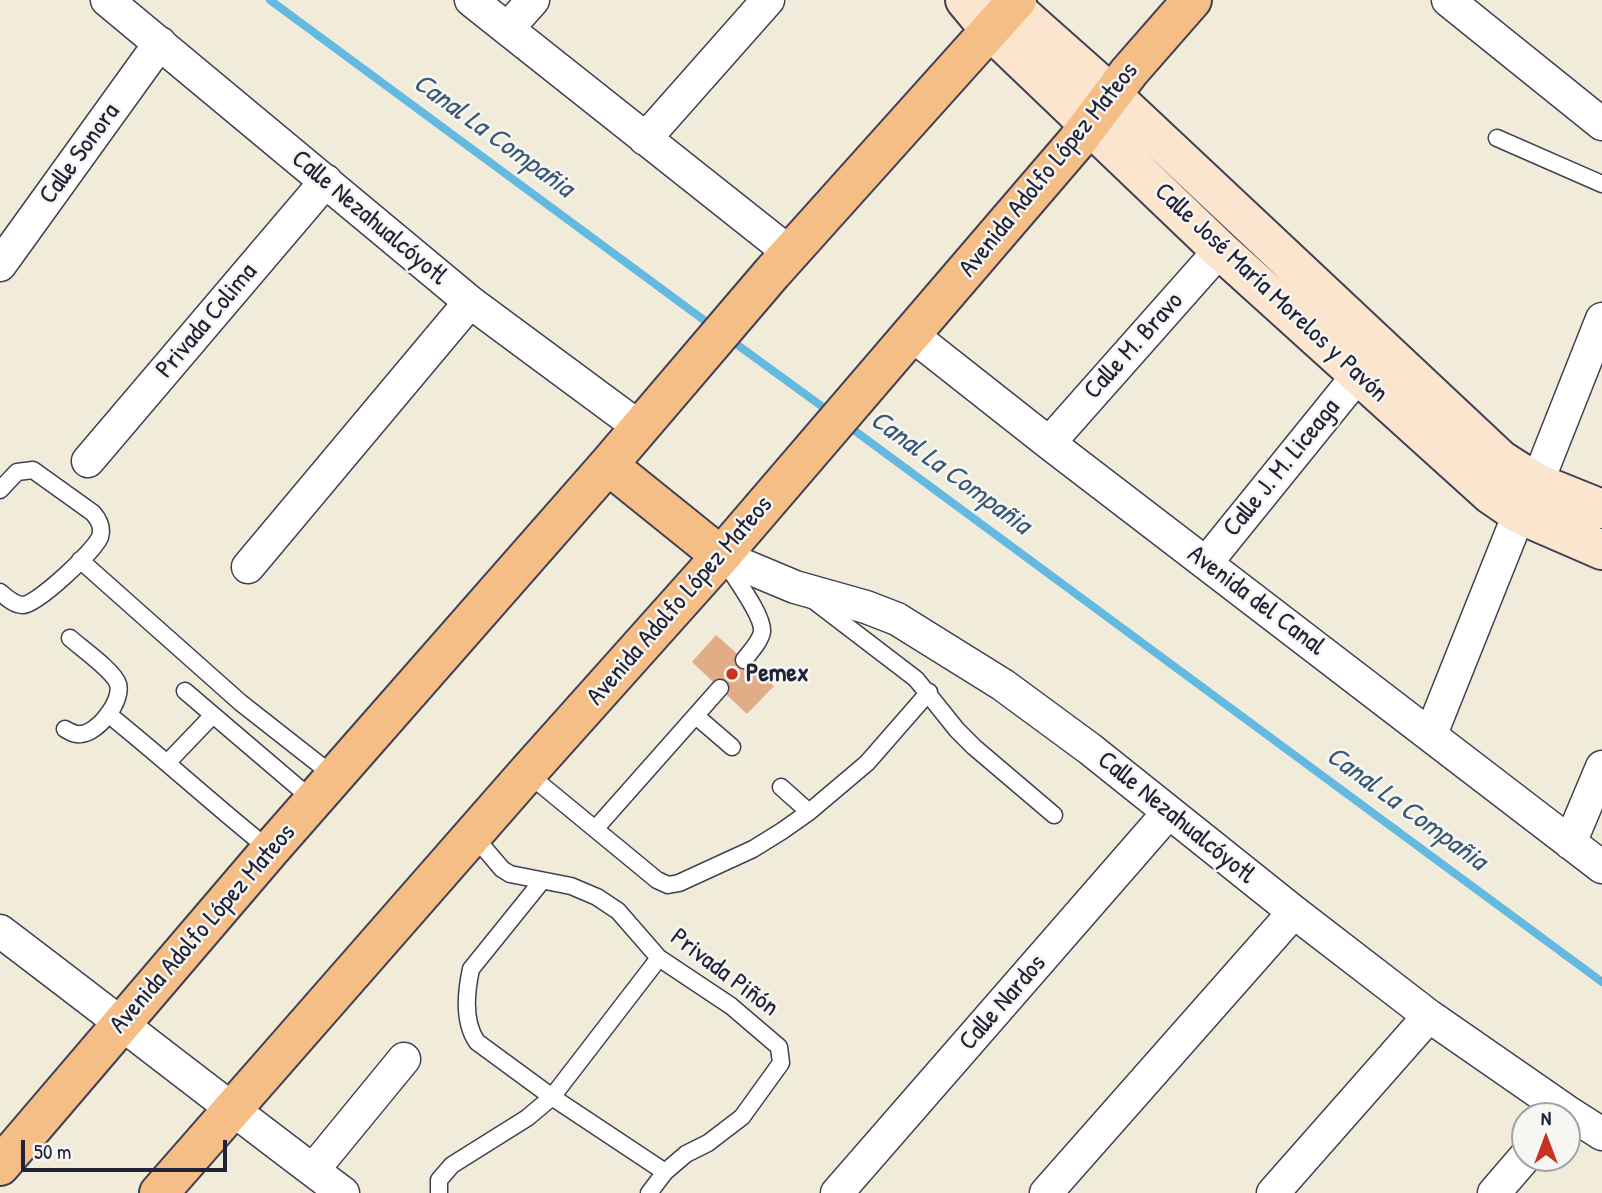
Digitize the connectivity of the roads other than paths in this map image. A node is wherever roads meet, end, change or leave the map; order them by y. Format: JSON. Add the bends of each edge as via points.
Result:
{"nodes":[{"id":1,"x":107,"y":0,"type":"edge"},
{"id":2,"x":471,"y":0,"type":"edge"},
{"id":3,"x":533,"y":0,"type":"edge"},
{"id":4,"x":768,"y":0,"type":"edge"},
{"id":5,"x":965,"y":0,"type":"edge"},
{"id":6,"x":1192,"y":0,"type":"edge"},
{"id":7,"x":1448,"y":0,"type":"edge"},
{"id":8,"x":1006,"y":9,"type":"edge"},
{"id":9,"x":508,"y":28,"type":"junction"},
{"id":10,"x":160,"y":43,"type":"junction"},
{"id":11,"x":1101,"y":110,"type":"junction"},
{"id":12,"x":1602,"y":124,"type":"edge"},
{"id":13,"x":1497,"y":138,"type":"dead end"},
{"id":14,"x":645,"y":139,"type":"junction"},
{"id":15,"x":326,"y":181,"type":"junction"},
{"id":16,"x":1602,"y":184,"type":"edge"},
{"id":17,"x":1220,"y":250,"type":"junction"},
{"id":18,"x":781,"y":263,"type":"junction"},
{"id":19,"x":0,"y":265,"type":"edge"},
{"id":20,"x":470,"y":302,"type":"junction"},
{"id":21,"x":1602,"y":320,"type":"edge"},
{"id":22,"x":912,"y":335,"type":"junction"},
{"id":23,"x":1359,"y":374,"type":"junction"},
{"id":24,"x":647,"y":417,"type":"junction"},
{"id":25,"x":1049,"y":443,"type":"junction"},
{"id":26,"x":88,"y":461,"type":"dead end"},
{"id":27,"x":608,"y":465,"type":"junction"},
{"id":28,"x":0,"y":490,"type":"edge"},
{"id":29,"x":1528,"y":499,"type":"junction"},
{"id":30,"x":1602,"y":509,"type":"edge"},
{"id":31,"x":1602,"y":550,"type":"edge"},
{"id":32,"x":721,"y":556,"type":"junction"},
{"id":33,"x":80,"y":560,"type":"junction"},
{"id":34,"x":1206,"y":563,"type":"junction"},
{"id":35,"x":248,"y":567,"type":"dead end"},
{"id":36,"x":795,"y":587,"type":"junction"},
{"id":37,"x":0,"y":592,"type":"edge"},
{"id":38,"x":69,"y":638,"type":"dead end"},
{"id":39,"x":744,"y":660,"type":"dead end"},
{"id":40,"x":720,"y":688,"type":"dead end"},
{"id":41,"x":185,"y":691,"type":"dead end"},
{"id":42,"x":929,"y":692,"type":"junction"},
{"id":43,"x":108,"y":714,"type":"junction"},
{"id":44,"x":213,"y":715,"type":"junction"},
{"id":45,"x":696,"y":716,"type":"junction"},
{"id":46,"x":65,"y":729,"type":"dead end"},
{"id":47,"x":1431,"y":734,"type":"junction"},
{"id":48,"x":732,"y":747,"type":"dead end"},
{"id":49,"x":168,"y":762,"type":"junction"},
{"id":50,"x":1602,"y":766,"type":"edge"},
{"id":51,"x":527,"y":773,"type":"junction"},
{"id":52,"x":781,"y":788,"type":"dead end"},
{"id":53,"x":324,"y":789,"type":"junction"},
{"id":54,"x":810,"y":812,"type":"junction"},
{"id":55,"x":1168,"y":813,"type":"junction"},
{"id":56,"x":1054,"y":815,"type":"dead end"},
{"id":57,"x":596,"y":828,"type":"junction"},
{"id":58,"x":473,"y":835,"type":"junction"},
{"id":59,"x":1570,"y":842,"type":"junction"},
{"id":60,"x":270,"y":850,"type":"junction"},
{"id":61,"x":1602,"y":867,"type":"edge"},
{"id":62,"x":542,"y":881,"type":"junction"},
{"id":63,"x":1294,"y":912,"type":"junction"},
{"id":64,"x":0,"y":931,"type":"edge"},
{"id":65,"x":659,"y":958,"type":"junction"},
{"id":66,"x":1429,"y":1016,"type":"junction"},
{"id":67,"x":121,"y":1023,"type":"junction"},
{"id":68,"x":404,"y":1059,"type":"dead end"},
{"id":69,"x":552,"y":1097,"type":"junction"},
{"id":70,"x":1547,"y":1102,"type":"edge"},
{"id":71,"x":231,"y":1110,"type":"junction"},
{"id":72,"x":1581,"y":1123,"type":"edge"},
{"id":73,"x":1602,"y":1134,"type":"edge"},
{"id":74,"x":0,"y":1166,"type":"edge"},
{"id":75,"x":313,"y":1170,"type":"junction"},
{"id":76,"x":665,"y":1172,"type":"junction"},
{"id":77,"x":1512,"y":1172,"type":"edge"},
{"id":78,"x":159,"y":1193,"type":"edge"},
{"id":79,"x":343,"y":1193,"type":"edge"},
{"id":80,"x":439,"y":1193,"type":"edge"},
{"id":81,"x":649,"y":1193,"type":"edge"},
{"id":82,"x":837,"y":1193,"type":"edge"},
{"id":83,"x":1046,"y":1193,"type":"edge"},
{"id":84,"x":1273,"y":1193,"type":"edge"},
{"id":85,"x":1494,"y":1193,"type":"edge"}],
"edges":[{"from":1,"to":10,"type":"street","name":"Calle Nezahualcóyotl"},
{"from":2,"to":9,"type":"street"},
{"from":3,"to":9,"type":"street"},
{"from":4,"to":14,"type":"street"},
{"from":5,"to":8,"type":"street","name":"Calle José María Morelos y Pavón"},
{"from":6,"to":11,"type":"main road","name":"Avenida Adolfo López Mateos"},
{"from":7,"to":12,"type":"street"},
{"from":8,"to":11,"type":"street","name":"Calle José María Morelos y Pavón"},
{"from":8,"to":18,"type":"main road","name":"Avenida Adolfo López Mateos"},
{"from":9,"to":14,"type":"street"},
{"from":10,"to":15,"type":"street","name":"Calle Nezahualcóyotl"},
{"from":10,"to":19,"type":"street","name":"Calle Sonora"},
{"from":11,"to":17,"type":"street","name":"Calle José María Morelos y Pavón"},
{"from":11,"to":22,"type":"main road","name":"Avenida Adolfo López Mateos"},
{"from":11,"to":29,"type":"street","name":"Calle José María Morelos y Pavón","via":[[1501,460]]},
{"from":13,"to":16,"type":"lane"},
{"from":14,"to":18,"type":"street"},
{"from":15,"to":20,"type":"street","name":"Calle Nezahualcóyotl"},
{"from":15,"to":26,"type":"street","name":"Privada Colima"},
{"from":17,"to":23,"type":"street","name":"Calle José María Morelos y Pavón"},
{"from":17,"to":25,"type":"street","name":"Calle M. Bravo"},
{"from":18,"to":24,"type":"main road","name":"Avenida Adolfo López Mateos"},
{"from":20,"to":24,"type":"street","name":"Calle Nezahualcóyotl"},
{"from":20,"to":35,"type":"street"},
{"from":21,"to":29,"type":"street"},
{"from":22,"to":25,"type":"street","name":"Avenida del Canal"},
{"from":22,"to":32,"type":"main road","name":"Avenida Adolfo López Mateos"},
{"from":23,"to":29,"type":"street","name":"Calle José María Morelos y Pavón","via":[[1490,494]]},
{"from":23,"to":34,"type":"street","name":"Calle J. M. Liceaga"},
{"from":24,"to":27,"type":"main road","name":"Avenida Adolfo López Mateos"},
{"from":25,"to":34,"type":"street","name":"Avenida del Canal"},
{"from":27,"to":32,"type":"main road"},
{"from":27,"to":53,"type":"main road","name":"Avenida Adolfo López Mateos"},
{"from":28,"to":33,"type":"lane","via":[[17,472],[33,470],[93,513],[99,519],[100,536]]},
{"from":29,"to":30,"type":"street","name":"Calle José María Morelos y Pavón"},
{"from":29,"to":31,"type":"street","name":"Calle José María Morelos y Pavón"},
{"from":29,"to":47,"type":"street"},
{"from":32,"to":36,"type":"street","name":"Calle Nezahualcóyotl"},
{"from":32,"to":39,"type":"lane","via":[[762,629]]},
{"from":32,"to":51,"type":"main road","name":"Avenida Adolfo López Mateos"},
{"from":33,"to":37,"type":"lane","via":[[29,603],[15,603]]},
{"from":33,"to":53,"type":"lane","via":[[241,703]]},
{"from":34,"to":47,"type":"street","name":"Avenida del Canal"},
{"from":36,"to":42,"type":"lane","via":[[900,664]]},
{"from":36,"to":55,"type":"street","name":"Calle Nezahualcóyotl","via":[[866,607],[909,627],[1003,685]]},
{"from":38,"to":43,"type":"lane","via":[[116,680],[119,693]]},
{"from":40,"to":45,"type":"lane"},
{"from":41,"to":44,"type":"lane"},
{"from":42,"to":54,"type":"lane","via":[[867,763]]},
{"from":42,"to":56,"type":"lane","via":[[974,747]]},
{"from":43,"to":46,"type":"lane","via":[[89,732],[75,734]]},
{"from":43,"to":49,"type":"lane"},
{"from":44,"to":49,"type":"lane"},
{"from":44,"to":53,"type":"lane"},
{"from":45,"to":48,"type":"lane"},
{"from":45,"to":57,"type":"lane"},
{"from":47,"to":59,"type":"street","name":"Avenida del Canal"},
{"from":49,"to":60,"type":"lane"},
{"from":50,"to":59,"type":"street"},
{"from":51,"to":57,"type":"lane"},
{"from":51,"to":58,"type":"main road","name":"Avenida Adolfo López Mateos"},
{"from":52,"to":54,"type":"lane"},
{"from":53,"to":60,"type":"main road","name":"Avenida Adolfo López Mateos"},
{"from":54,"to":57,"type":"lane","via":[[753,849],[673,885],[657,880]]},
{"from":55,"to":63,"type":"street","name":"Calle Nezahualcóyotl"},
{"from":55,"to":82,"type":"street","name":"Calle Nardos"},
{"from":58,"to":62,"type":"lane","name":"Privada Piñón","via":[[502,869]]},
{"from":58,"to":71,"type":"main road","name":"Avenida Adolfo López Mateos"},
{"from":59,"to":61,"type":"street","name":"Avenida del Canal"},
{"from":60,"to":67,"type":"main road","name":"Avenida Adolfo López Mateos"},
{"from":62,"to":65,"type":"lane","name":"Privada Piñón","via":[[597,897],[618,911]]},
{"from":62,"to":69,"type":"lane","via":[[471,969],[468,1019],[477,1042]]},
{"from":63,"to":66,"type":"street","name":"Calle Nezahualcóyotl"},
{"from":63,"to":83,"type":"street"},
{"from":64,"to":67,"type":"street"},
{"from":65,"to":69,"type":"lane"},
{"from":65,"to":76,"type":"lane","name":"Privada Piñón","via":[[731,1006],[774,1041],[782,1055],[777,1070],[742,1117]]},
{"from":66,"to":70,"type":"street","name":"Calle Nezahualcóyotl"},
{"from":66,"to":84,"type":"street"},
{"from":67,"to":71,"type":"street"},
{"from":67,"to":74,"type":"main road","name":"Avenida Adolfo López Mateos"},
{"from":68,"to":75,"type":"street"},
{"from":69,"to":76,"type":"lane"},
{"from":69,"to":80,"type":"lane","via":[[452,1165],[439,1180]]},
{"from":71,"to":75,"type":"street"},
{"from":71,"to":78,"type":"main road","name":"Avenida Adolfo López Mateos"},
{"from":72,"to":73,"type":"street","name":"Calle Nezahualcóyotl"},
{"from":75,"to":79,"type":"street"},
{"from":76,"to":81,"type":"lane","name":"Privada Piñón"},
{"from":77,"to":85,"type":"street"}]}
